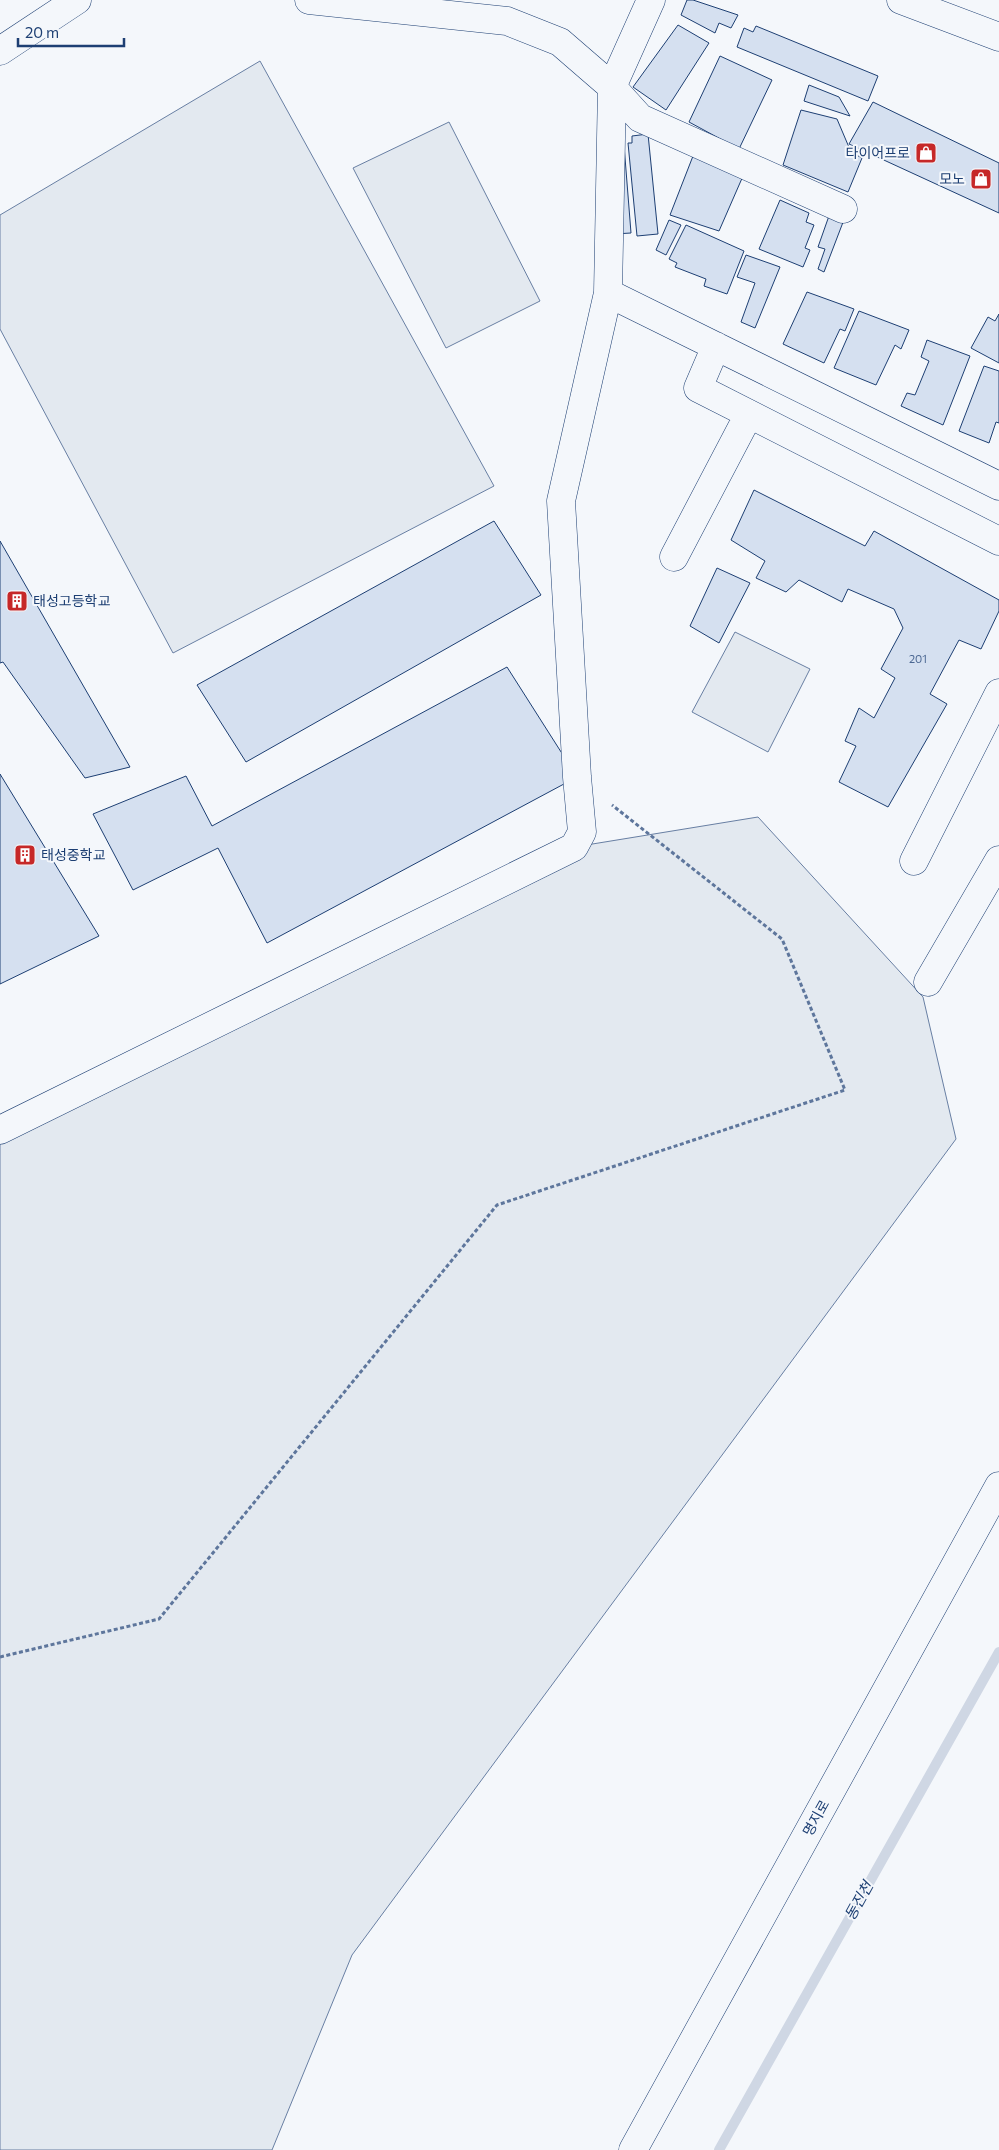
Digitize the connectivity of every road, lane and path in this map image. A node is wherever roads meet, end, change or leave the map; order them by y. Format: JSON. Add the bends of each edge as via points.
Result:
{"nodes":[{"id":1,"x":77,"y":0,"type":"edge"},
{"id":2,"x":309,"y":0,"type":"edge"},
{"id":3,"x":651,"y":0,"type":"edge"},
{"id":4,"x":901,"y":0,"type":"edge"},
{"id":5,"x":999,"y":37,"type":"edge"},
{"id":6,"x":0,"y":51,"type":"edge"},
{"id":7,"x":612,"y":87,"type":"junction"},
{"id":8,"x":843,"y":209,"type":"dead end"},
{"id":9,"x":608,"y":293,"type":"junction"},
{"id":10,"x":716,"y":346,"type":"junction"},
{"id":11,"x":748,"y":414,"type":"junction"},
{"id":12,"x":999,"y":486,"type":"edge"},
{"id":13,"x":999,"y":541,"type":"edge"},
{"id":14,"x":674,"y":557,"type":"dead end"},
{"id":15,"x":999,"y":693,"type":"edge"},
{"id":16,"x":577,"y":777,"type":"junction"},
{"id":17,"x":999,"y":860,"type":"edge"},
{"id":18,"x":914,"y":861,"type":"dead end"},
{"id":19,"x":928,"y":982,"type":"dead end"},
{"id":20,"x":0,"y":1130,"type":"edge"},
{"id":21,"x":999,"y":1486,"type":"edge"},
{"id":22,"x":0,"y":1657,"type":"edge"},
{"id":23,"x":633,"y":2150,"type":"edge"}],
"edges":[{"from":1,"to":6,"type":"street"},
{"from":2,"to":7,"type":"street","via":[[507,21],[560,42]]},
{"from":3,"to":7,"type":"street"},
{"from":4,"to":5,"type":"street"},
{"from":7,"to":8,"type":"street","via":[[640,118]]},
{"from":7,"to":9,"type":"street"},
{"from":9,"to":10,"type":"street"},
{"from":9,"to":16,"type":"street","via":[[561,501]]},
{"from":10,"to":11,"type":"street","via":[[698,388]]},
{"from":10,"to":12,"type":"street"},
{"from":11,"to":13,"type":"street"},
{"from":11,"to":14,"type":"street"},
{"from":15,"to":18,"type":"street"},
{"from":16,"to":20,"type":"street","via":[[582,832],[574,847]]},
{"from":16,"to":22,"type":"path","via":[[782,939],[845,1090],[497,1205],[159,1619]]},
{"from":17,"to":19,"type":"street"},
{"from":21,"to":23,"type":"street","name":"명지로"}]}
